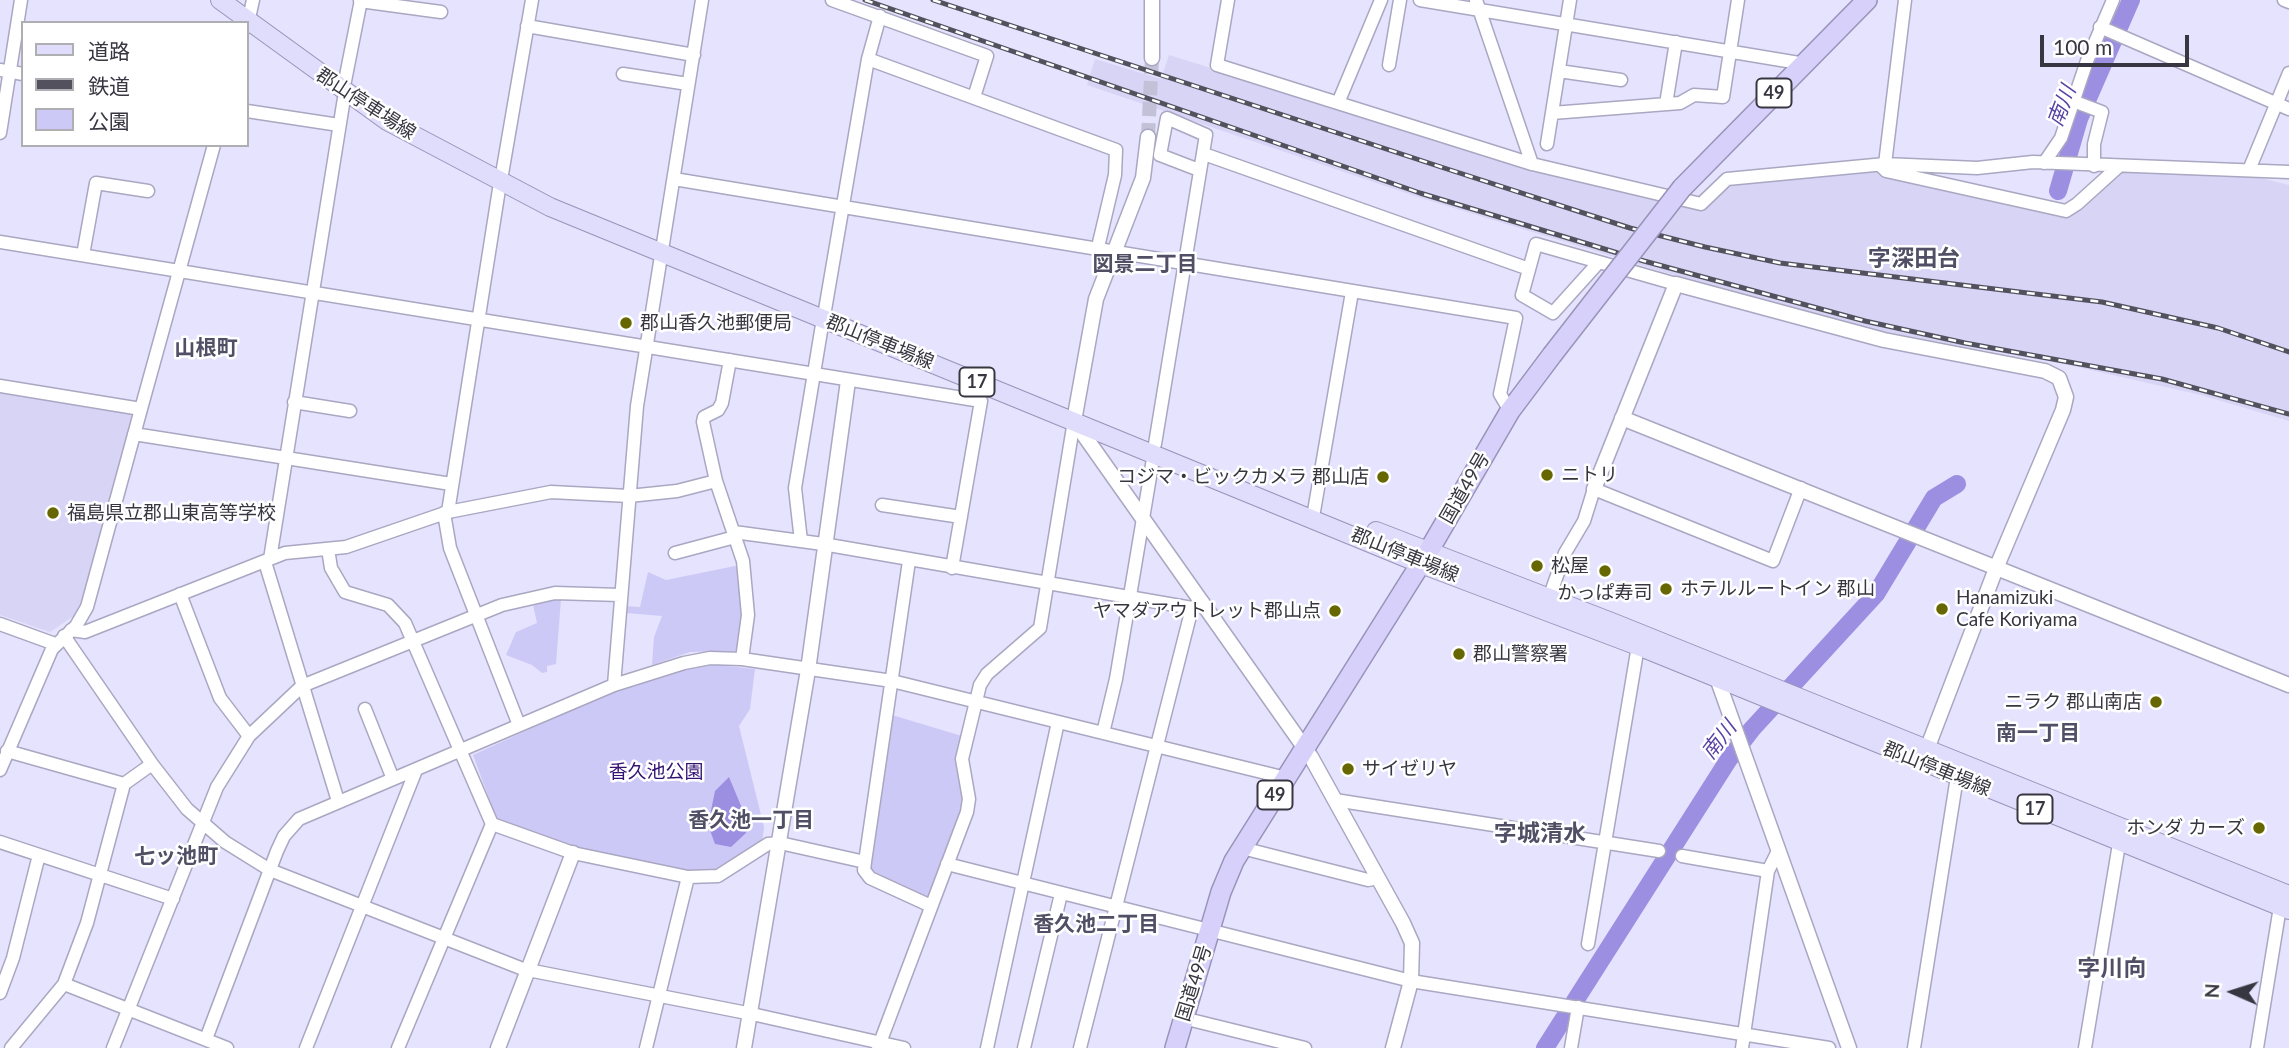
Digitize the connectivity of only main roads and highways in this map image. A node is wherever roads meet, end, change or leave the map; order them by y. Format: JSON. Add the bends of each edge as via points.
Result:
{"nodes":[{"id":1,"x":220,"y":0,"type":"edge"},
{"id":2,"x":236,"y":0,"type":"edge"},
{"id":3,"x":1867,"y":0,"type":"edge"},
{"id":4,"x":250,"y":15,"type":"edge"},
{"id":5,"x":1425,"y":558,"type":"junction"},
{"id":6,"x":1720,"y":675,"type":"junction"},
{"id":7,"x":1779,"y":697,"type":"junction"},
{"id":8,"x":2286,"y":904,"type":"edge"},
{"id":9,"x":1175,"y":1048,"type":"edge"}],
"edges":[{"from":1,"to":4,"type":"main road","name":"郡山停車場線","number":"17"},
{"from":2,"to":4,"type":"main road","name":"郡山停車場線","number":"17"},
{"from":3,"to":5,"type":"highway","name":"国道49号","number":"49","bridge":true,"via":[[1682,188],[1510,411]]},
{"from":4,"to":5,"type":"main road","name":"郡山停車場線","number":"17","via":[[387,121],[501,178],[663,251]]},
{"from":5,"to":6,"type":"main road","name":"郡山停車場線","number":"17"},
{"from":5,"to":6,"type":"main road","name":"郡山停車場線","number":"17","via":[[1549,598]]},
{"from":5,"to":9,"type":"highway","name":"国道49号","number":"49","via":[[1225,881]]},
{"from":6,"to":7,"type":"main road","name":"郡山停車場線","number":"17"},
{"from":7,"to":8,"type":"main road","name":"郡山停車場線","number":"17","via":[[1927,750]]},
{"from":7,"to":8,"type":"main road","name":"郡山停車場線","number":"17","via":[[2119,844]]}]}
